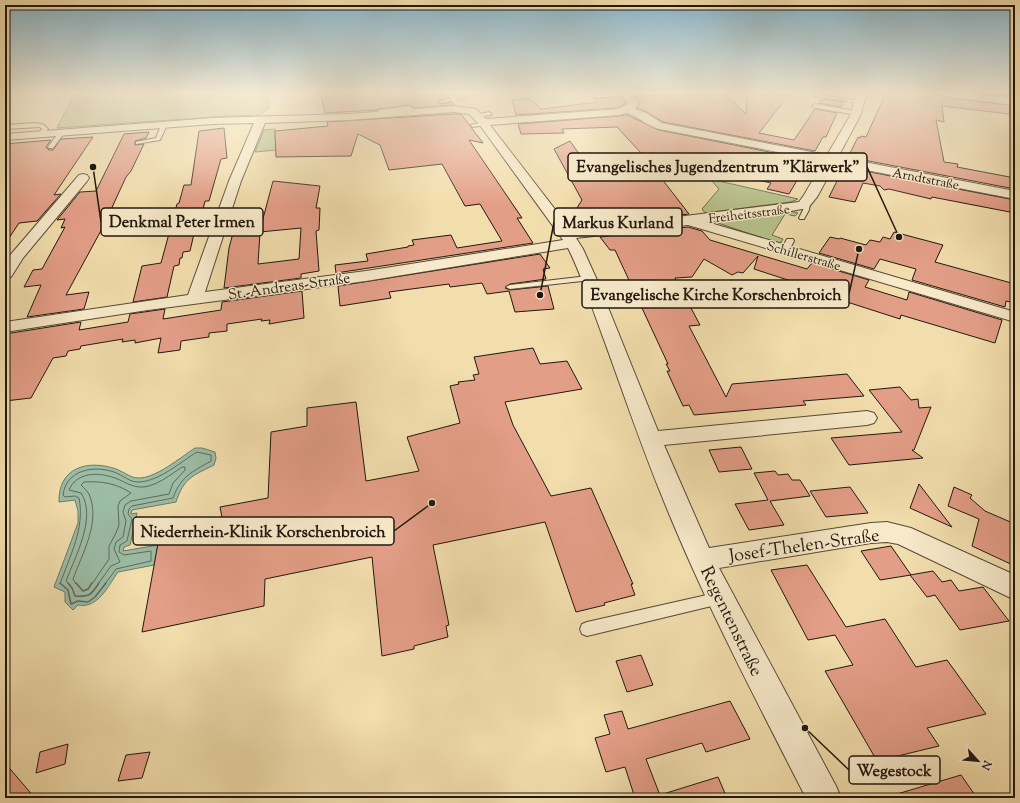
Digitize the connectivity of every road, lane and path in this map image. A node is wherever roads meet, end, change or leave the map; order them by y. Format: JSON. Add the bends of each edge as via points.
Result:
{"nodes":[{"id":1,"x":44,"y":130,"type":"edge"},
{"id":2,"x":81,"y":130,"type":"edge"},
{"id":3,"x":161,"y":130,"type":"edge"},
{"id":4,"x":261,"y":130,"type":"edge"},
{"id":5,"x":488,"y":130,"type":"edge"},
{"id":6,"x":686,"y":130,"type":"edge"},
{"id":7,"x":847,"y":130,"type":"edge"},
{"id":8,"x":62,"y":132,"type":"junction"},
{"id":9,"x":41,"y":134,"type":"junction"},
{"id":10,"x":5,"y":136,"type":"edge"},
{"id":11,"x":138,"y":143,"type":"dead end"},
{"id":12,"x":51,"y":147,"type":"dead end"},
{"id":13,"x":831,"y":159,"type":"junction"},
{"id":14,"x":83,"y":178,"type":"dead end"},
{"id":15,"x":1015,"y":195,"type":"edge"},
{"id":16,"x":806,"y":203,"type":"junction"},
{"id":17,"x":802,"y":218,"type":"dead end"},
{"id":18,"x":686,"y":220,"type":"junction"},
{"id":19,"x":570,"y":239,"type":"junction"},
{"id":20,"x":5,"y":274,"type":"edge"},
{"id":21,"x":588,"y":278,"type":"junction"},
{"id":22,"x":510,"y":286,"type":"dead end"},
{"id":23,"x":195,"y":299,"type":"junction"},
{"id":24,"x":1015,"y":317,"type":"edge"},
{"id":25,"x":5,"y":327,"type":"edge"},
{"id":26,"x":867,"y":418,"type":"dead end"},
{"id":27,"x":650,"y":439,"type":"junction"},
{"id":28,"x":702,"y":560,"type":"junction"},
{"id":29,"x":1015,"y":588,"type":"edge"},
{"id":30,"x":720,"y":598,"type":"junction"},
{"id":31,"x":587,"y":629,"type":"dead end"},
{"id":32,"x":824,"y":798,"type":"edge"}],
"edges":[{"from":1,"to":9,"type":"lane"},
{"from":2,"to":8,"type":"street"},
{"from":3,"to":11,"type":"lane","via":[[158,139]]},
{"from":4,"to":23,"type":"street","via":[[235,181]]},
{"from":5,"to":19,"type":"street","name":"Regentenstraße"},
{"from":6,"to":13,"type":"street","name":"Arndtstraße"},
{"from":7,"to":13,"type":"street","name":"Freiheitsstraße"},
{"from":8,"to":9,"type":"street"},
{"from":8,"to":12,"type":"lane"},
{"from":9,"to":10,"type":"street"},
{"from":13,"to":15,"type":"street","name":"Arndtstraße"},
{"from":13,"to":16,"type":"street","name":"Freiheitsstraße"},
{"from":14,"to":20,"type":"street","via":[[17,256]]},
{"from":16,"to":17,"type":"lane"},
{"from":16,"to":18,"type":"street","name":"Freiheitsstraße","via":[[791,208]]},
{"from":18,"to":19,"type":"street","name":"Freiheitsstraße"},
{"from":18,"to":24,"type":"street","name":"Schillerstraße","via":[[787,245]]},
{"from":19,"to":21,"type":"street","name":"Regentenstraße"},
{"from":19,"to":23,"type":"street","name":"St.-Andreas-Straße","via":[[366,276]]},
{"from":21,"to":22,"type":"lane"},
{"from":21,"to":27,"type":"street","name":"Regentenstraße"},
{"from":23,"to":25,"type":"street","name":"St.-Andreas-Straße"},
{"from":26,"to":27,"type":"street"},
{"from":27,"to":28,"type":"street","name":"Regentenstraße"},
{"from":28,"to":29,"type":"street","name":"Josef-Thelen-Straße","via":[[887,532],[907,537]]},
{"from":28,"to":30,"type":"street","name":"Regentenstraße"},
{"from":30,"to":31,"type":"lane"},
{"from":30,"to":32,"type":"street","name":"Regentenstraße"}]}
